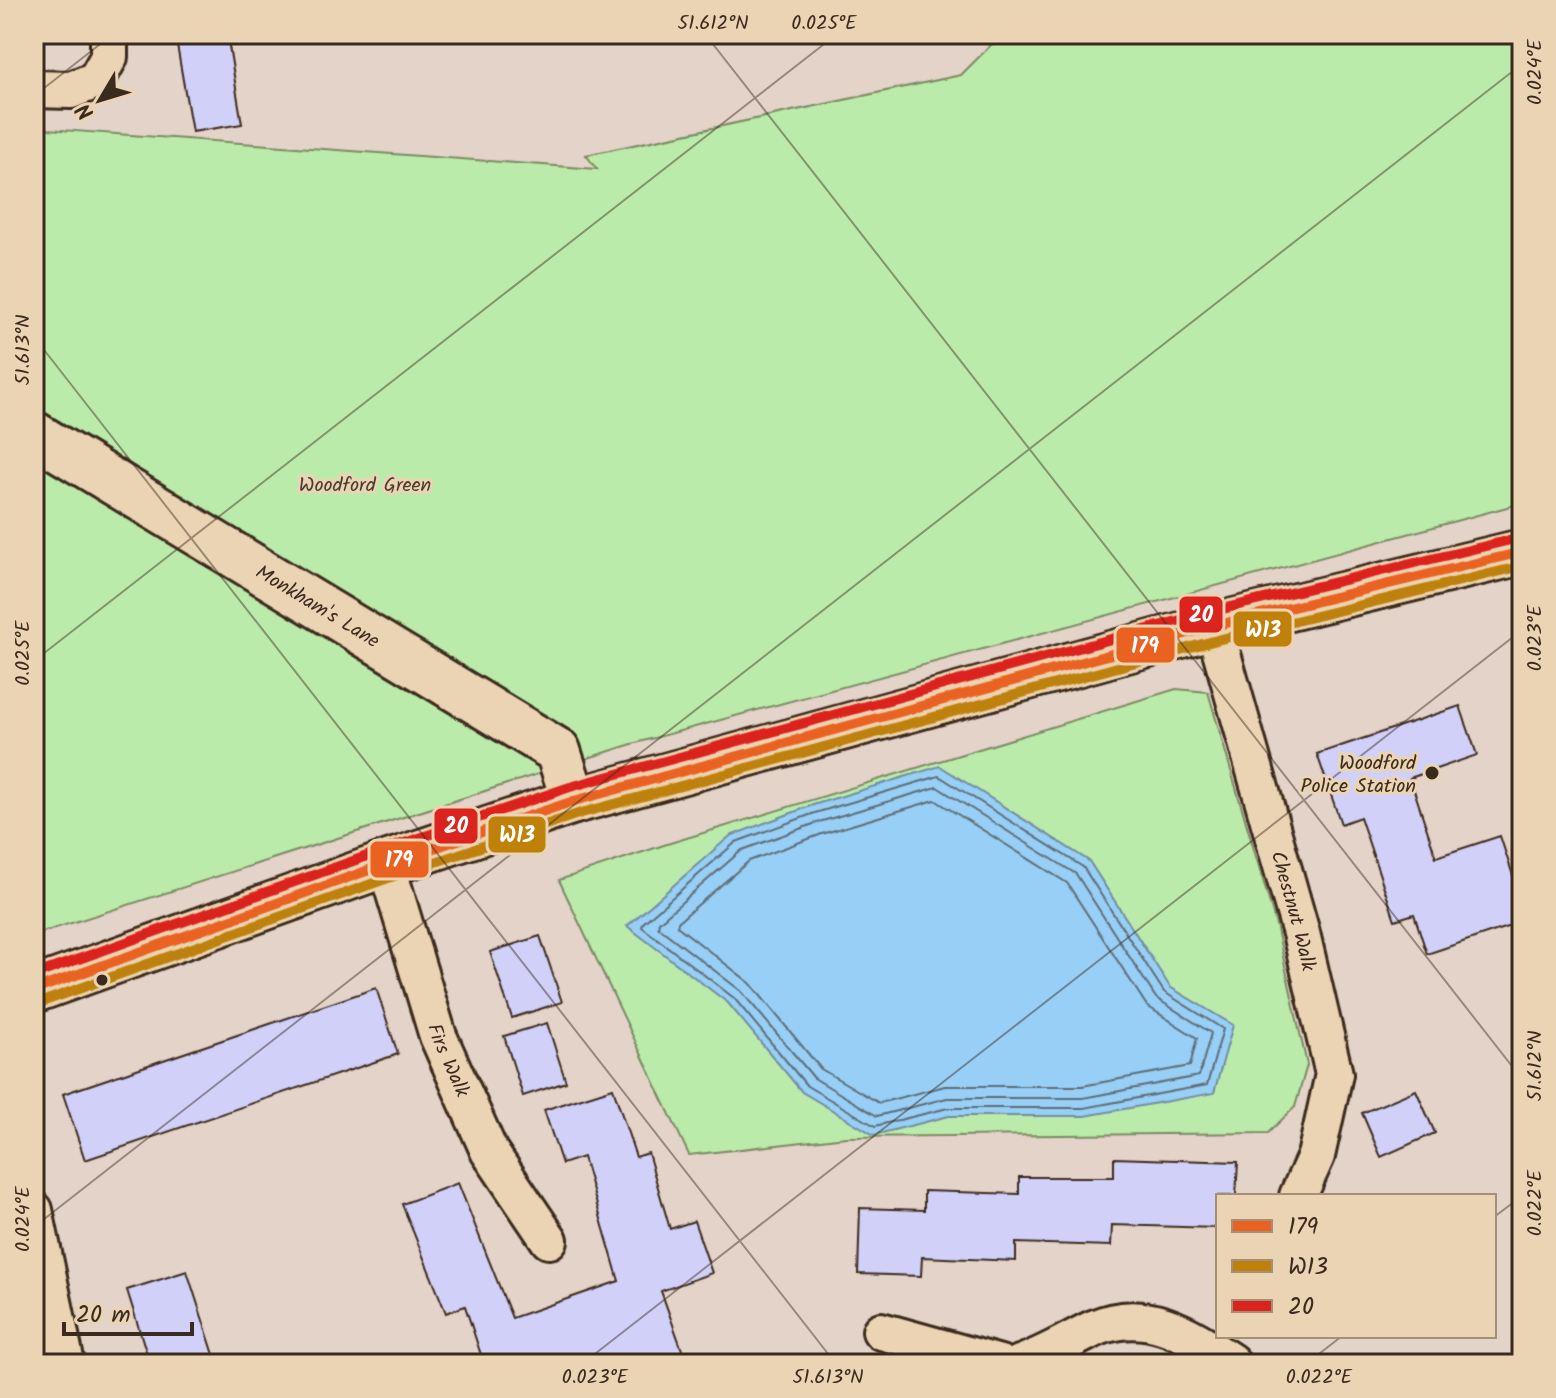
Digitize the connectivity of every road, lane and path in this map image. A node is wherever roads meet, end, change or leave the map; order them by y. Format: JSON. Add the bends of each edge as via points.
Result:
{"nodes":[{"id":1,"x":109,"y":34,"type":"edge"},
{"id":2,"x":34,"y":89,"type":"edge"},
{"id":3,"x":34,"y":434,"type":"edge"},
{"id":4,"x":1522,"y":552,"type":"edge"},
{"id":5,"x":1214,"y":626,"type":"junction"},
{"id":6,"x":574,"y":801,"type":"junction"},
{"id":7,"x":386,"y":864,"type":"junction"},
{"id":8,"x":34,"y":990,"type":"edge"},
{"id":9,"x":1299,"y":1194,"type":"edge"},
{"id":10,"x":34,"y":1210,"type":"edge"},
{"id":11,"x":549,"y":1240,"type":"dead end"},
{"id":12,"x":881,"y":1331,"type":"dead end"},
{"id":13,"x":1234,"y":1354,"type":"edge"},
{"id":14,"x":66,"y":1364,"type":"edge"},
{"id":15,"x":1000,"y":1364,"type":"edge"},
{"id":16,"x":1020,"y":1364,"type":"edge"}],
"edges":[{"from":1,"to":2,"type":"street","via":[[109,57],[96,80],[71,90]]},
{"from":3,"to":6,"type":"street","name":"Monkham's Lane","via":[[558,751]]},
{"from":4,"to":5,"type":"main road"},
{"from":5,"to":6,"type":"main road"},
{"from":5,"to":9,"type":"street","name":"Chestnut Walk","via":[[1301,933],[1334,1074],[1316,1156]]},
{"from":6,"to":7,"type":"main road"},
{"from":7,"to":8,"type":"main road"},
{"from":7,"to":11,"type":"street","name":"Firs Walk","via":[[438,1036],[489,1151]]},
{"from":10,"to":14,"type":"street"},
{"from":12,"to":15,"type":"street"},
{"from":13,"to":16,"type":"street","via":[[1142,1318],[1095,1327]]}]}
